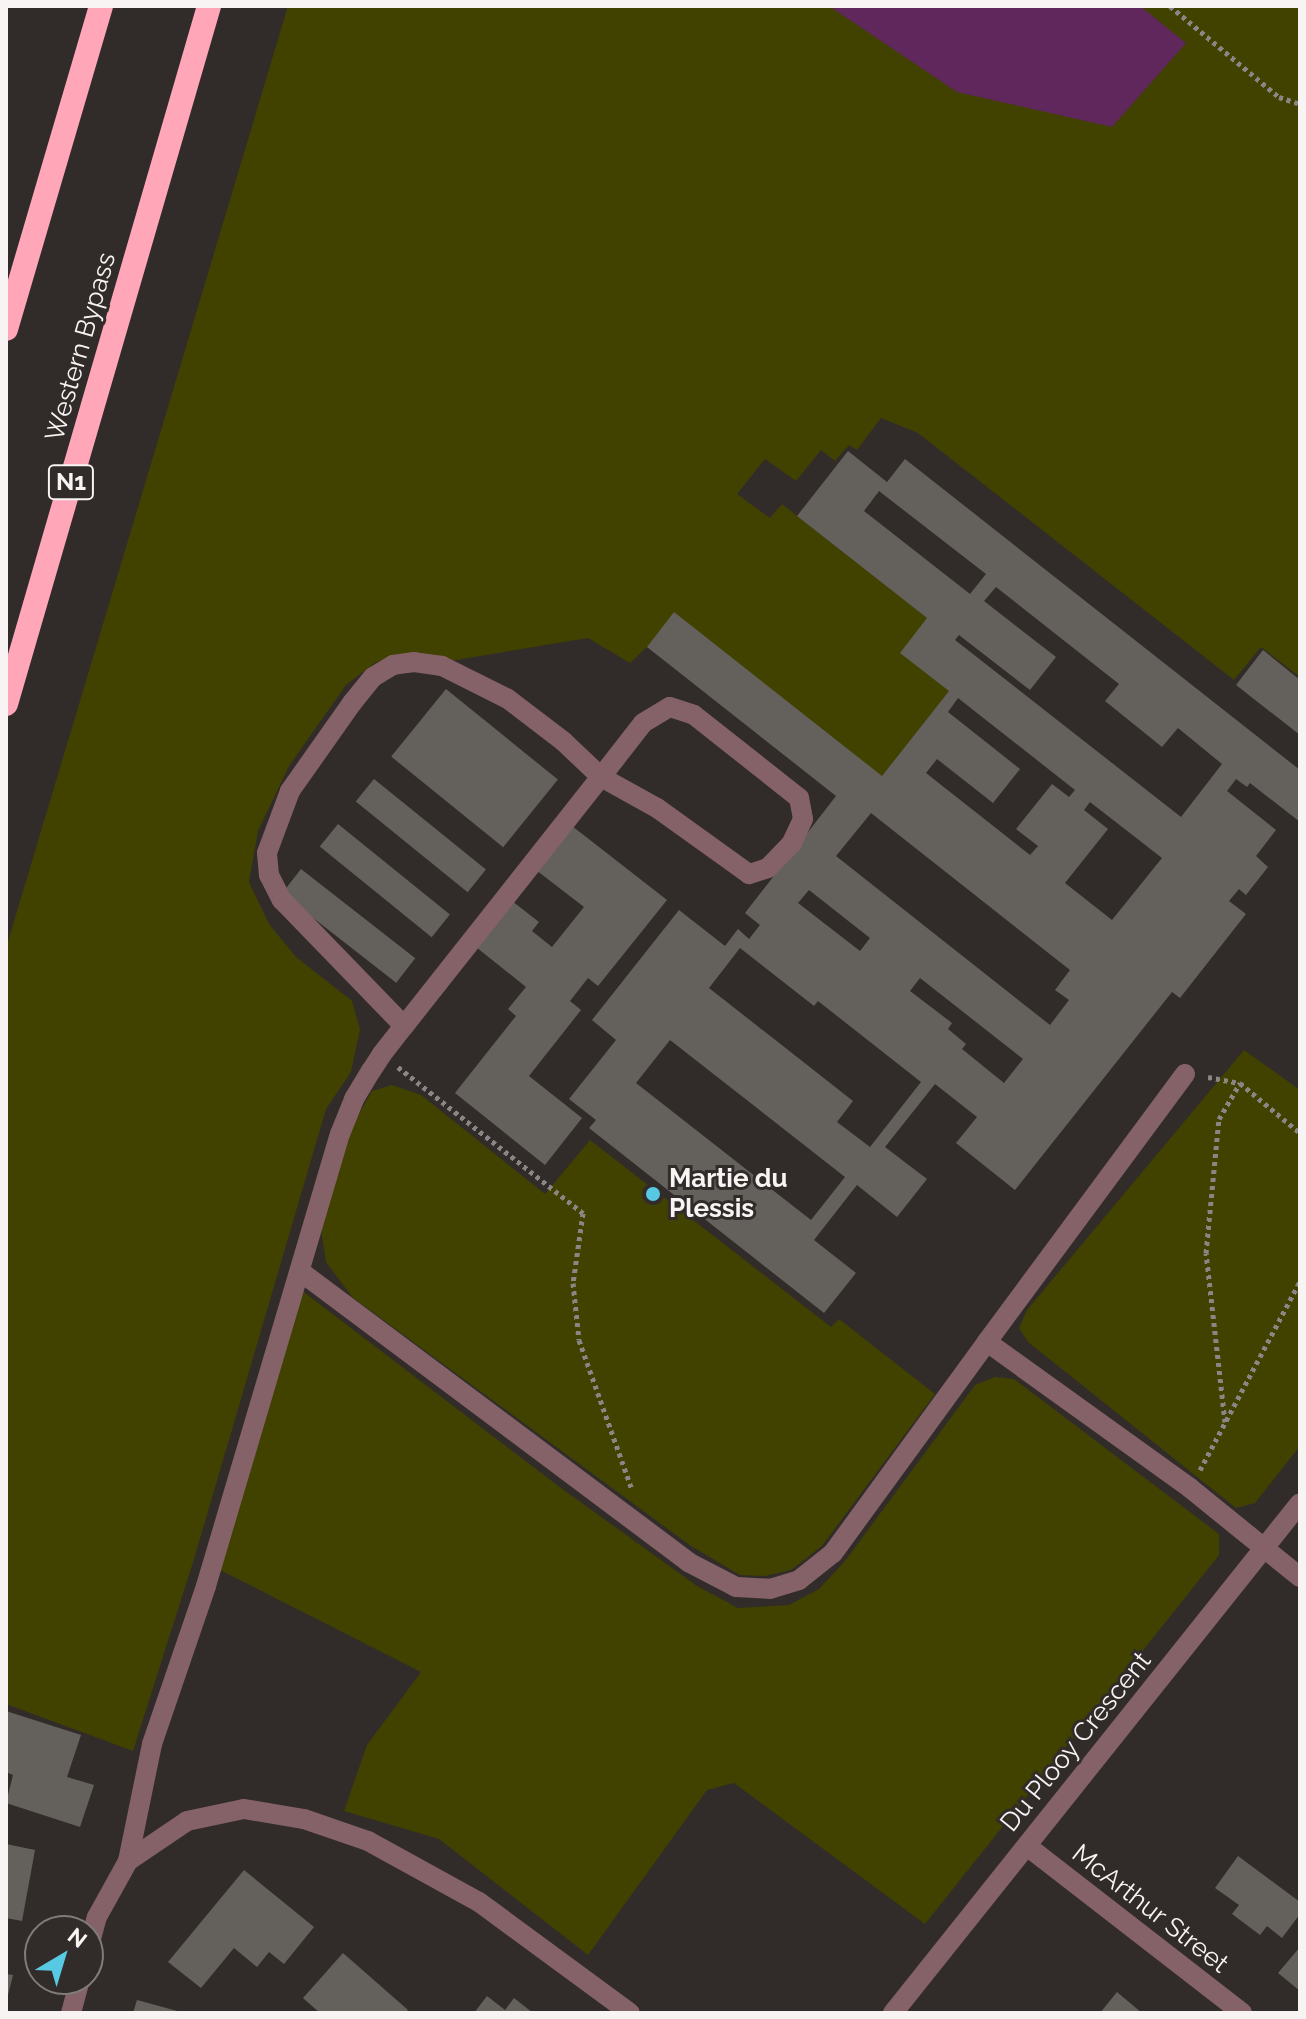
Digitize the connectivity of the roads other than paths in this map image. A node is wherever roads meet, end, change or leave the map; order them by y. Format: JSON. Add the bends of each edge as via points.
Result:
{"nodes":[{"id":1,"x":101,"y":6,"type":"edge"},
{"id":2,"x":209,"y":6,"type":"edge"},
{"id":3,"x":6,"y":329,"type":"edge"},
{"id":4,"x":6,"y":704,"type":"edge"},
{"id":5,"x":601,"y":777,"type":"junction"},
{"id":6,"x":404,"y":1026,"type":"junction"},
{"id":7,"x":1185,"y":1074,"type":"road end"},
{"id":8,"x":301,"y":1272,"type":"junction"},
{"id":9,"x":987,"y":1342,"type":"junction"},
{"id":10,"x":1300,"y":1503,"type":"edge"},
{"id":11,"x":1264,"y":1548,"type":"junction"},
{"id":12,"x":1300,"y":1577,"type":"edge"},
{"id":13,"x":1027,"y":1846,"type":"junction"},
{"id":14,"x":128,"y":1861,"type":"junction"},
{"id":15,"x":98,"y":1915,"type":"edge"},
{"id":16,"x":630,"y":2013,"type":"edge"},
{"id":17,"x":893,"y":2013,"type":"edge"},
{"id":18,"x":1242,"y":2013,"type":"edge"}],
"edges":[{"from":1,"to":3,"type":"highway"},
{"from":2,"to":4,"type":"highway","name":"Western Bypass","number":"N1"},
{"from":5,"to":5,"type":"street","via":[[657,808],[749,874],[768,868],[792,843],[803,819],[799,798],[694,715],[670,707],[643,723]]},
{"from":5,"to":6,"type":"street"},
{"from":5,"to":6,"type":"street","via":[[508,699],[442,666],[393,665],[373,677],[352,703],[290,791],[267,853],[269,875],[298,920]]},
{"from":6,"to":8,"type":"street","via":[[354,1099]]},
{"from":7,"to":9,"type":"street"},
{"from":8,"to":9,"type":"street","via":[[688,1562],[736,1587],[770,1589],[799,1580],[833,1553]]},
{"from":8,"to":14,"type":"street","via":[[152,1744]]},
{"from":9,"to":11,"type":"street"},
{"from":10,"to":11,"type":"street","name":"Du Plooy Crescent"},
{"from":11,"to":12,"type":"street"},
{"from":11,"to":13,"type":"street","name":"Du Plooy Crescent"},
{"from":13,"to":17,"type":"street","name":"Du Plooy Crescent"},
{"from":13,"to":18,"type":"street","name":"McArthur Street"},
{"from":14,"to":15,"type":"street"},
{"from":14,"to":16,"type":"street","via":[[187,1821],[244,1809],[304,1819],[368,1841],[479,1902]]}]}
